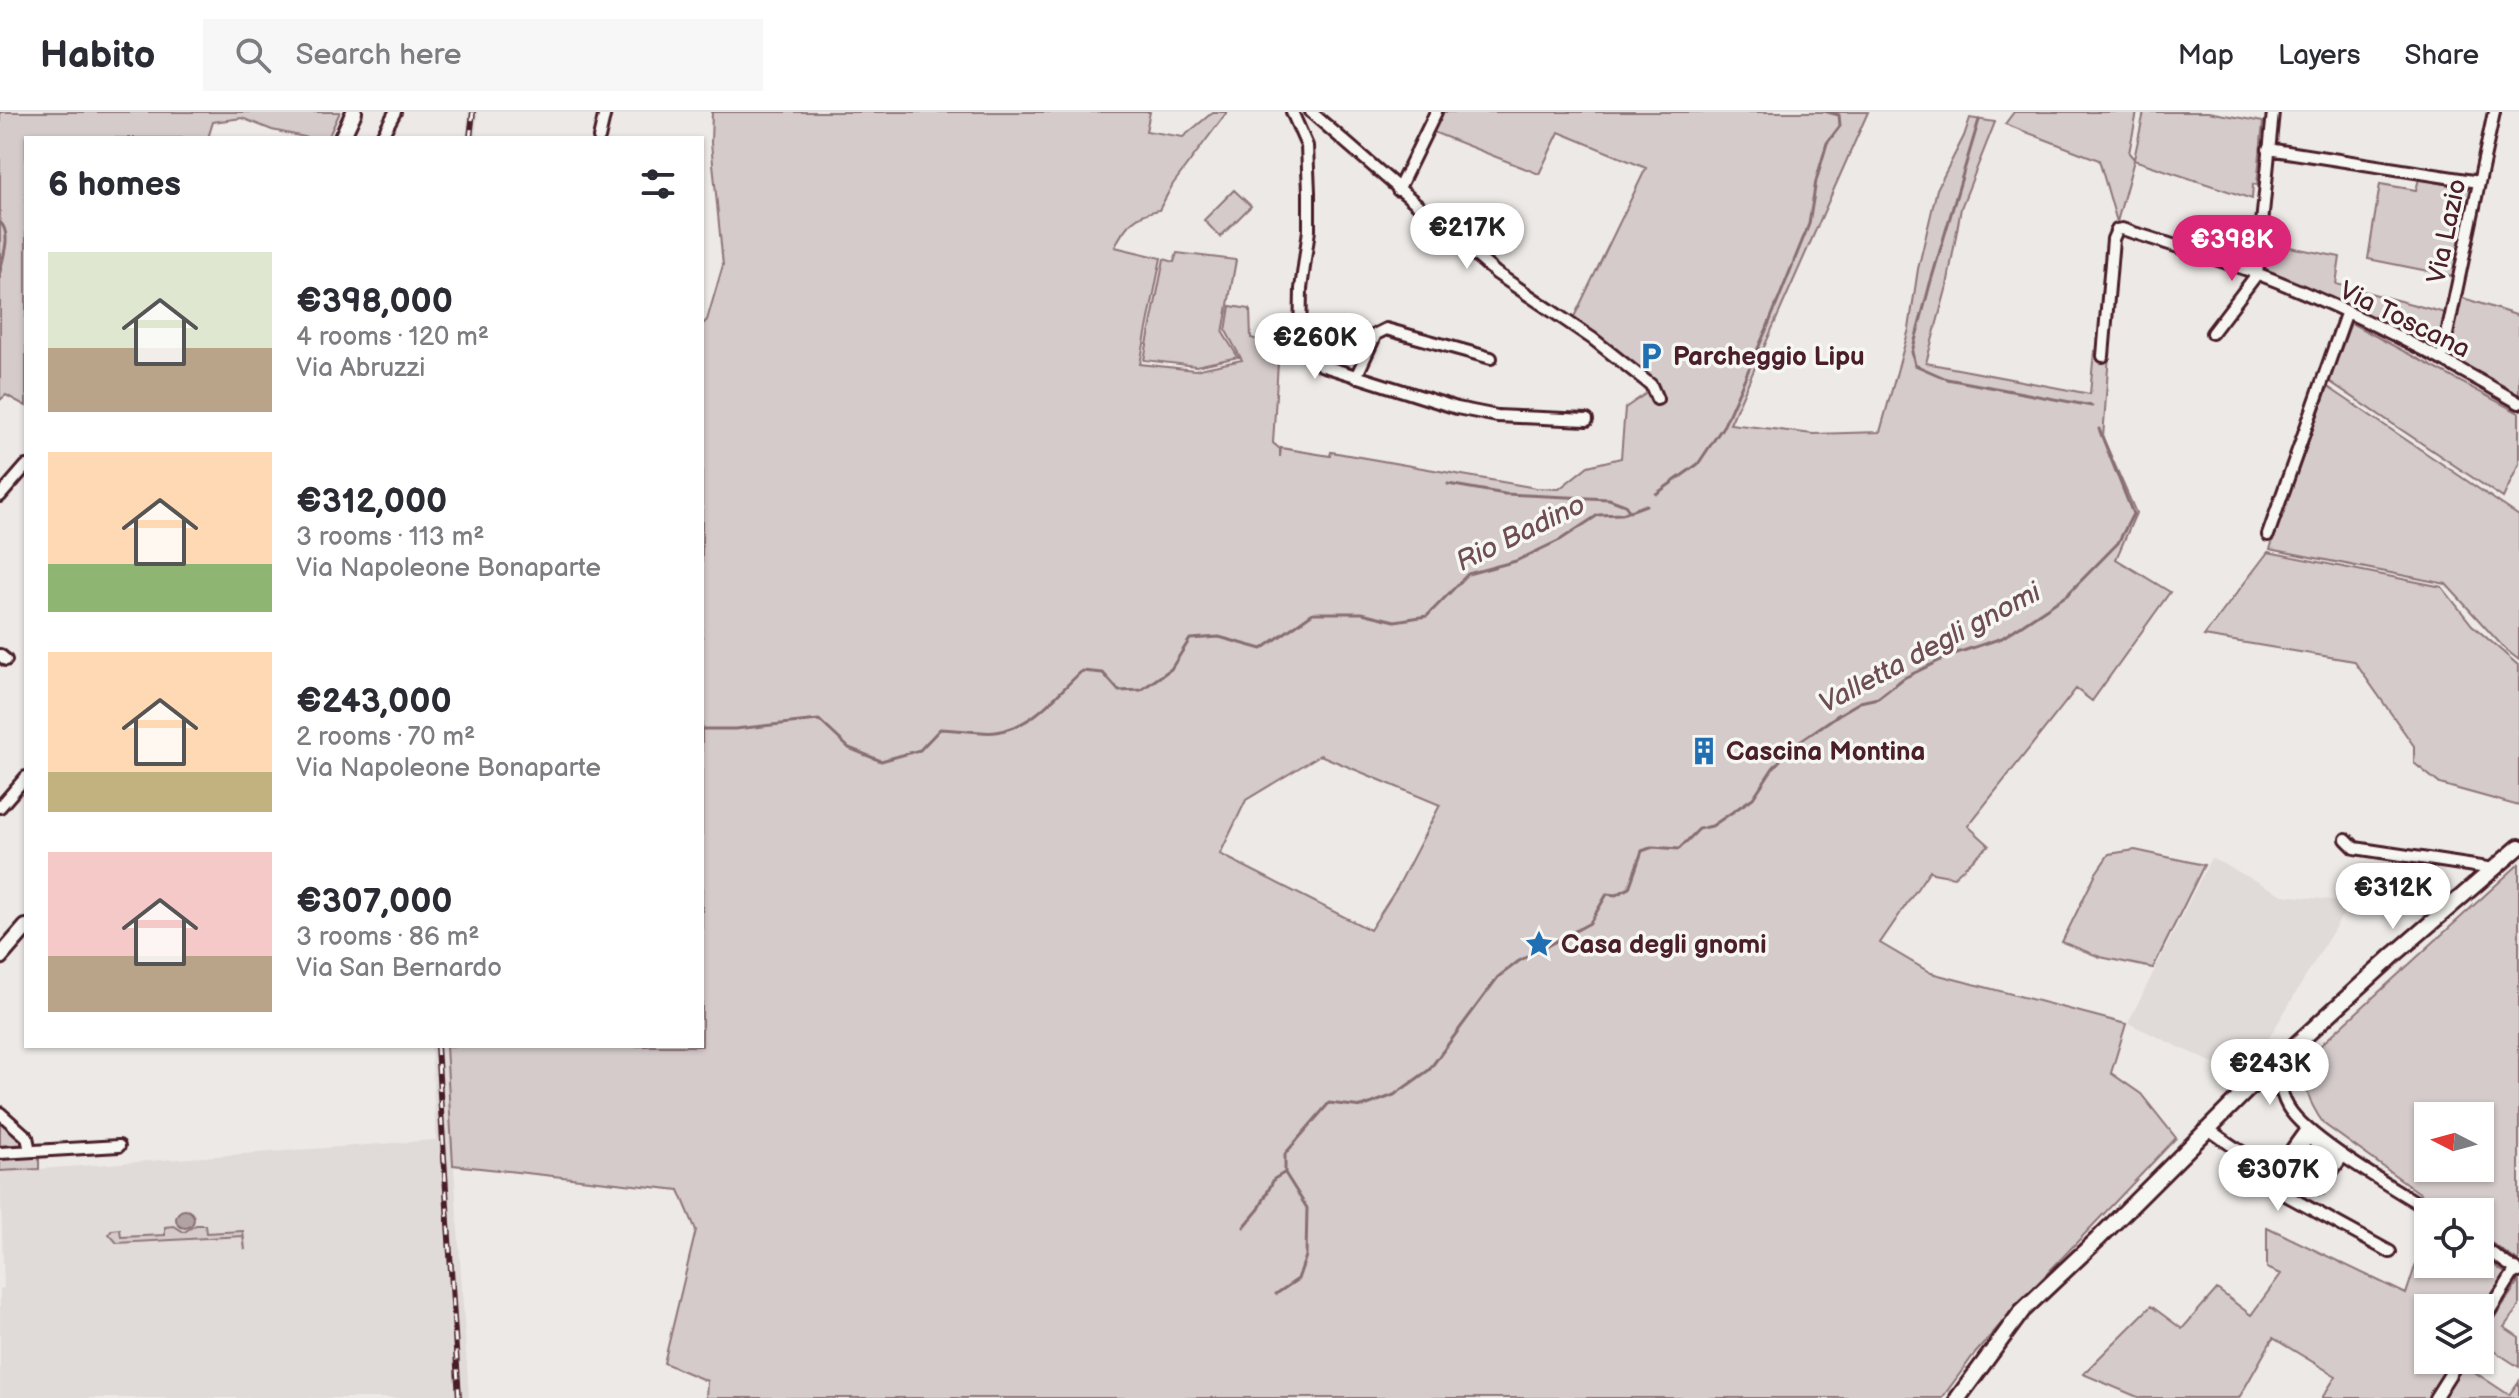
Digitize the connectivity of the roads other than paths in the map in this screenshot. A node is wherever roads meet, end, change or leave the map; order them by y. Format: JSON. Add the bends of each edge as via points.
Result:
{"nodes":[{"id":1,"x":354,"y":112,"type":"edge"},
{"id":2,"x":395,"y":112,"type":"edge"},
{"id":3,"x":605,"y":112,"type":"edge"},
{"id":4,"x":1292,"y":112,"type":"edge"},
{"id":5,"x":1311,"y":112,"type":"edge"},
{"id":6,"x":1436,"y":112,"type":"edge"},
{"id":7,"x":2273,"y":112,"type":"edge"},
{"id":8,"x":2494,"y":112,"type":"edge"},
{"id":9,"x":343,"y":136,"type":"edge"},
{"id":10,"x":382,"y":136,"type":"edge"},
{"id":11,"x":599,"y":136,"type":"edge"},
{"id":12,"x":2268,"y":149,"type":"junction"},
{"id":13,"x":2479,"y":182,"type":"junction"},
{"id":14,"x":1398,"y":190,"type":"junction"},
{"id":15,"x":2257,"y":274,"type":"junction"},
{"id":16,"x":2346,"y":314,"type":"junction"},
{"id":17,"x":2212,"y":333,"type":"dead end"},
{"id":18,"x":2103,"y":356,"type":"dead end"},
{"id":19,"x":1491,"y":358,"type":"dead end"},
{"id":20,"x":2442,"y":358,"type":"junction"},
{"id":21,"x":1356,"y":377,"type":"junction"},
{"id":22,"x":1657,"y":399,"type":"dead end"},
{"id":23,"x":2519,"y":403,"type":"edge"},
{"id":24,"x":1587,"y":420,"type":"dead end"},
{"id":25,"x":24,"y":468,"type":"edge"},
{"id":26,"x":0,"y":496,"type":"edge"},
{"id":27,"x":2268,"y":535,"type":"dead end"},
{"id":28,"x":24,"y":779,"type":"edge"},
{"id":29,"x":0,"y":807,"type":"edge"},
{"id":30,"x":2346,"y":839,"type":"dead end"},
{"id":31,"x":2519,"y":847,"type":"edge"},
{"id":32,"x":2494,"y":869,"type":"junction"},
{"id":33,"x":24,"y":929,"type":"edge"},
{"id":34,"x":0,"y":957,"type":"edge"},
{"id":35,"x":2297,"y":1046,"type":"junction"},
{"id":36,"x":2266,"y":1073,"type":"junction"},
{"id":37,"x":2281,"y":1079,"type":"junction"},
{"id":38,"x":0,"y":1113,"type":"edge"},
{"id":39,"x":2307,"y":1128,"type":"junction"},
{"id":40,"x":2208,"y":1129,"type":"junction"},
{"id":41,"x":119,"y":1146,"type":"dead end"},
{"id":42,"x":30,"y":1151,"type":"junction"},
{"id":43,"x":0,"y":1153,"type":"edge"},
{"id":44,"x":2282,"y":1168,"type":"junction"},
{"id":45,"x":2414,"y":1200,"type":"edge"},
{"id":46,"x":2390,"y":1252,"type":"dead end"},
{"id":47,"x":2494,"y":1254,"type":"edge"},
{"id":48,"x":2517,"y":1270,"type":"edge"},
{"id":49,"x":2494,"y":1305,"type":"edge"},
{"id":50,"x":2450,"y":1374,"type":"edge"},
{"id":51,"x":1958,"y":1398,"type":"edge"},
{"id":52,"x":2435,"y":1398,"type":"edge"}],
"edges":[{"from":1,"to":9,"type":"street"},
{"from":2,"to":10,"type":"street"},
{"from":3,"to":11,"type":"street"},
{"from":4,"to":21,"type":"street","via":[[1307,146],[1309,192],[1300,343],[1321,365]]},
{"from":5,"to":14,"type":"street"},
{"from":6,"to":14,"type":"street"},
{"from":7,"to":12,"type":"street"},
{"from":8,"to":13,"type":"street","name":"Via Lazio"},
{"from":12,"to":13,"type":"street"},
{"from":12,"to":15,"type":"street"},
{"from":13,"to":20,"type":"street","name":"Via Lazio"},
{"from":14,"to":22,"type":"street","via":[[1496,273],[1651,385]]},
{"from":15,"to":16,"type":"street","name":"Via Toscana"},
{"from":15,"to":17,"type":"street"},
{"from":15,"to":18,"type":"street","name":"Via Toscana","via":[[2117,230]]},
{"from":16,"to":20,"type":"street","name":"Via Toscana"},
{"from":16,"to":27,"type":"street"},
{"from":19,"to":21,"type":"street","via":[[1386,329],[1376,334]]},
{"from":20,"to":23,"type":"street","name":"Via Toscana"},
{"from":21,"to":24,"type":"street","via":[[1497,416]]},
{"from":25,"to":26,"type":"street"},
{"from":28,"to":29,"type":"street"},
{"from":30,"to":32,"type":"street","via":[[2355,848]]},
{"from":31,"to":32,"type":"street"},
{"from":32,"to":35,"type":"street"},
{"from":33,"to":34,"type":"street"},
{"from":35,"to":36,"type":"street"},
{"from":35,"to":37,"type":"street"},
{"from":36,"to":37,"type":"street","via":[[2276,1071]]},
{"from":36,"to":40,"type":"street"},
{"from":37,"to":39,"type":"street","via":[[2286,1104]]},
{"from":38,"to":42,"type":"street","via":[[27,1137]]},
{"from":39,"to":44,"type":"street"},
{"from":39,"to":45,"type":"street"},
{"from":40,"to":44,"type":"street","via":[[2251,1158]]},
{"from":40,"to":51,"type":"street","via":[[2022,1311]]},
{"from":41,"to":42,"type":"street"},
{"from":42,"to":43,"type":"street"},
{"from":44,"to":44,"type":"street","via":[[2308,1138],[2340,1160],[2320,1188]]},
{"from":44,"to":46,"type":"street","via":[[2272,1182],[2279,1194]]},
{"from":47,"to":48,"type":"street"},
{"from":48,"to":49,"type":"street"},
{"from":50,"to":52,"type":"street"}]}
